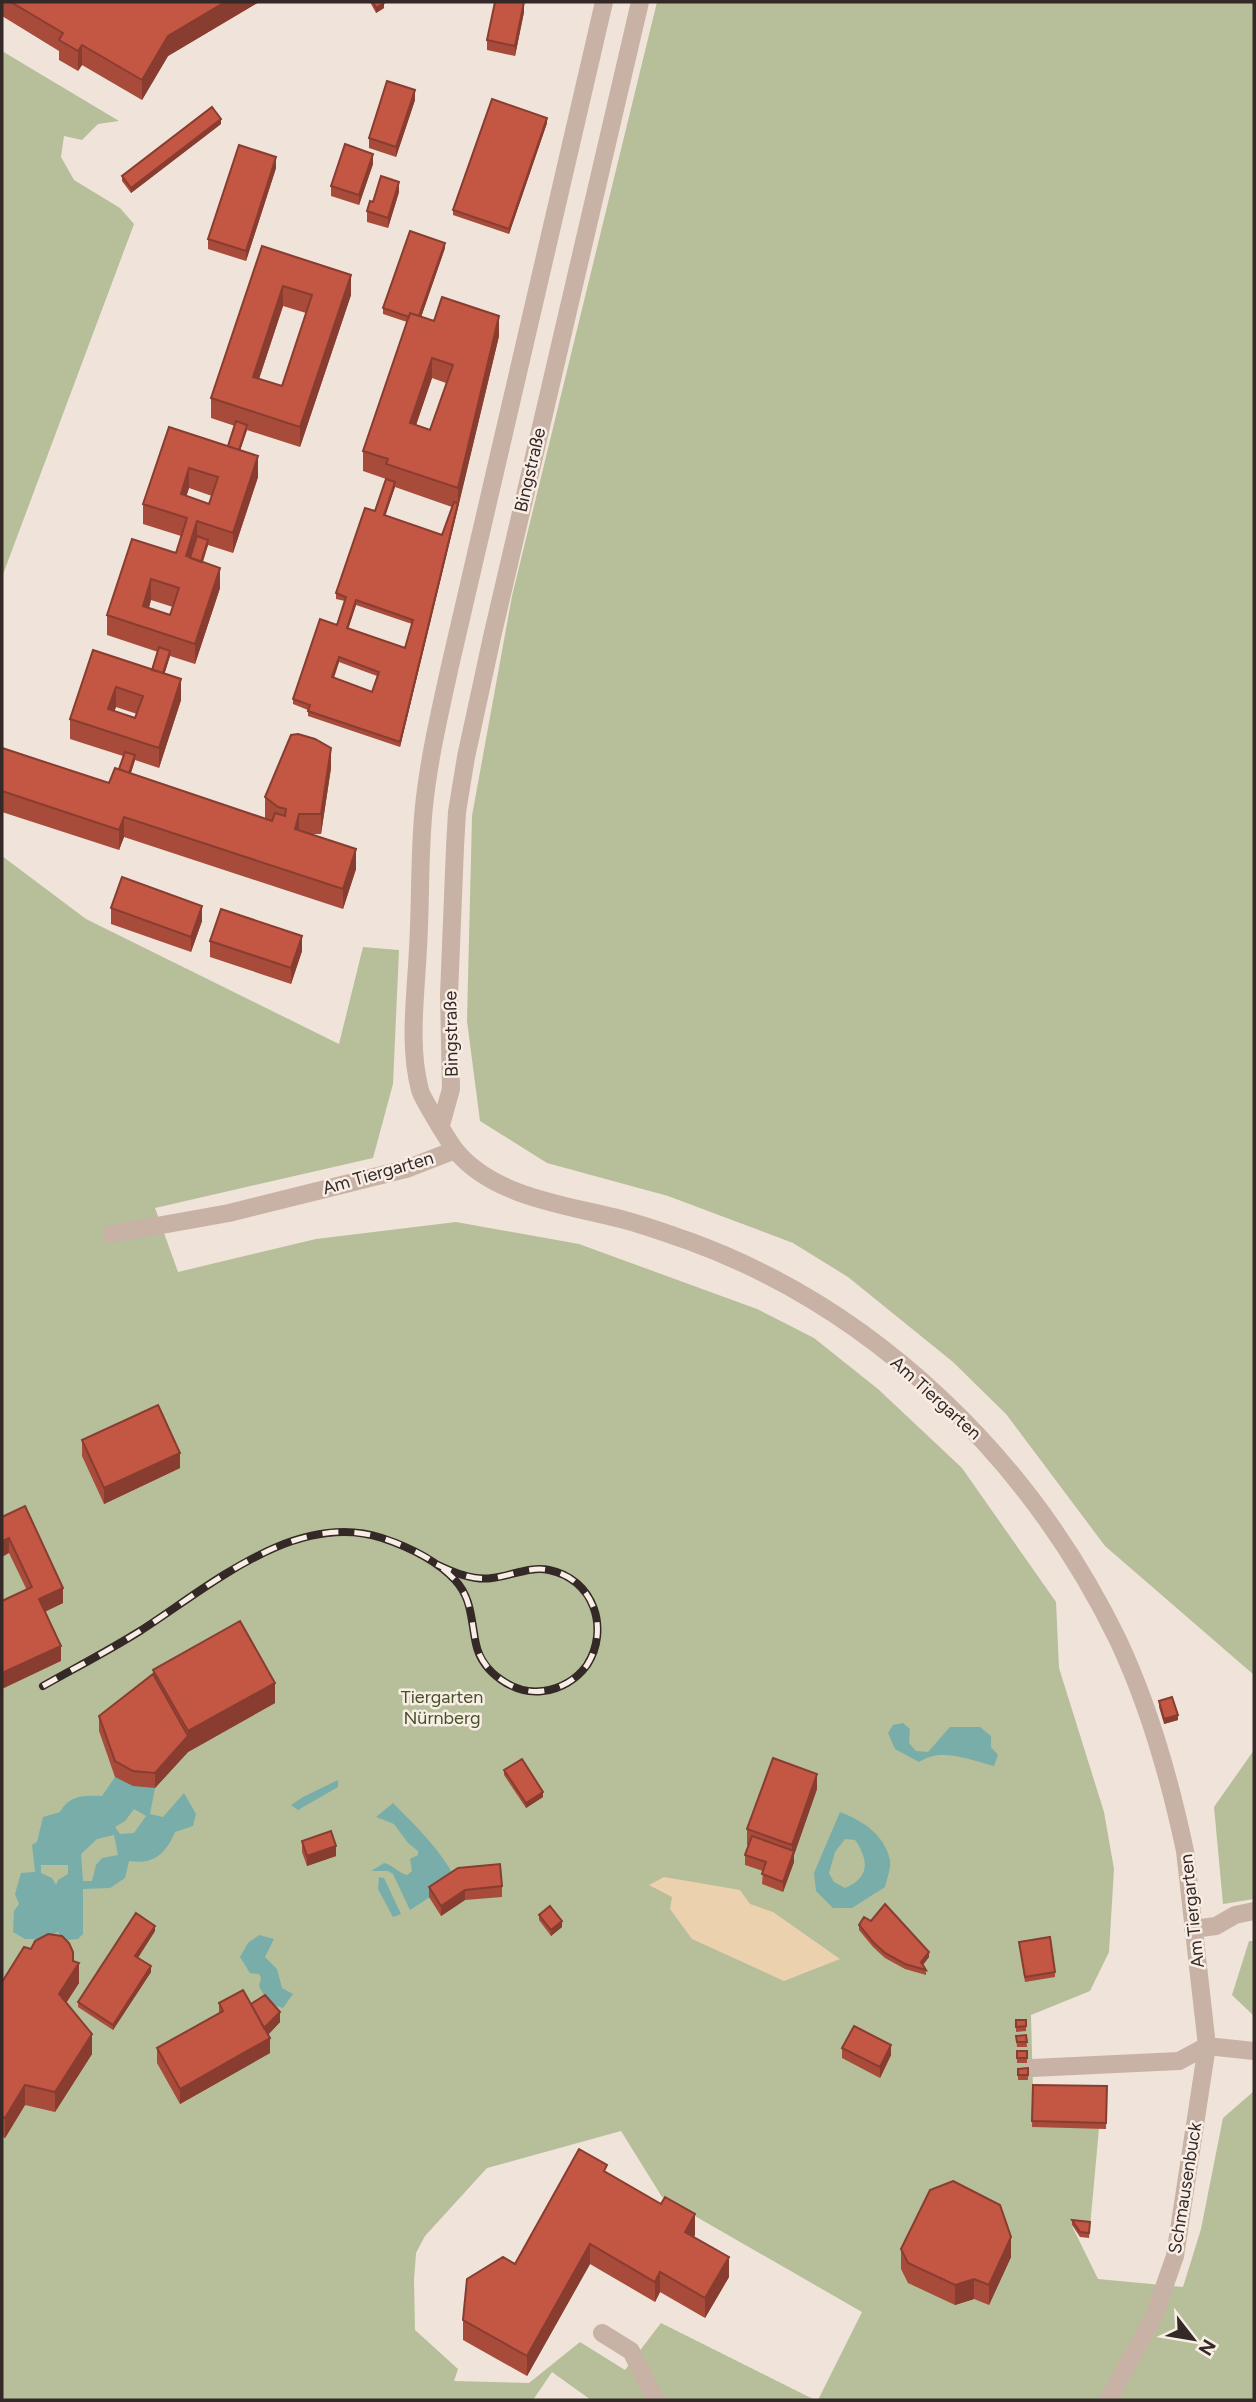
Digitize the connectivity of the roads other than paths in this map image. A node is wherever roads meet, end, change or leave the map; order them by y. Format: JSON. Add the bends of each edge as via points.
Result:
{"nodes":[{"id":1,"x":604,"y":2,"type":"edge"},
{"id":2,"x":639,"y":2,"type":"edge"},
{"id":3,"x":419,"y":941,"type":"junction"},
{"id":4,"x":452,"y":943,"type":"junction"},
{"id":5,"x":441,"y":1125,"type":"junction"},
{"id":6,"x":455,"y":1150,"type":"junction"},
{"id":7,"x":112,"y":1234,"type":"dead end"},
{"id":8,"x":1254,"y":1911,"type":"edge"},
{"id":9,"x":1193,"y":1929,"type":"junction"},
{"id":10,"x":1207,"y":2046,"type":"junction"},
{"id":11,"x":1254,"y":2051,"type":"edge"},
{"id":12,"x":1032,"y":2068,"type":"dead end"},
{"id":13,"x":602,"y":2333,"type":"dead end"},
{"id":14,"x":656,"y":2400,"type":"edge"},
{"id":15,"x":1108,"y":2400,"type":"edge"}],
"edges":[{"from":1,"to":3,"type":"street","name":"Bingstraße","via":[[430,761]]},
{"from":2,"to":4,"type":"street","name":"Bingstraße","via":[[466,757],[456,836]]},
{"from":3,"to":4,"type":"street"},
{"from":3,"to":5,"type":"street","name":"Bingstraße","via":[[414,1056],[421,1094]]},
{"from":4,"to":5,"type":"street","name":"Bingstraße","via":[[451,1089]]},
{"from":5,"to":6,"type":"street","name":"Bingstraße"},
{"from":6,"to":7,"type":"street","name":"Am Tiergarten","via":[[406,1169],[229,1213]]},
{"from":6,"to":9,"type":"street","name":"Am Tiergarten","via":[[506,1187],[669,1234],[773,1279],[874,1343],[970,1427],[1057,1532],[1119,1643],[1149,1720],[1179,1823]]},
{"from":8,"to":9,"type":"street","via":[[1216,1926]]},
{"from":9,"to":10,"type":"street","name":"Am Tiergarten"},
{"from":10,"to":11,"type":"street"},
{"from":10,"to":12,"type":"street","via":[[1179,2061]]},
{"from":10,"to":15,"type":"street","name":"Schmausenbuck","via":[[1175,2256],[1154,2316]]},
{"from":13,"to":14,"type":"street","via":[[631,2351]]}]}
